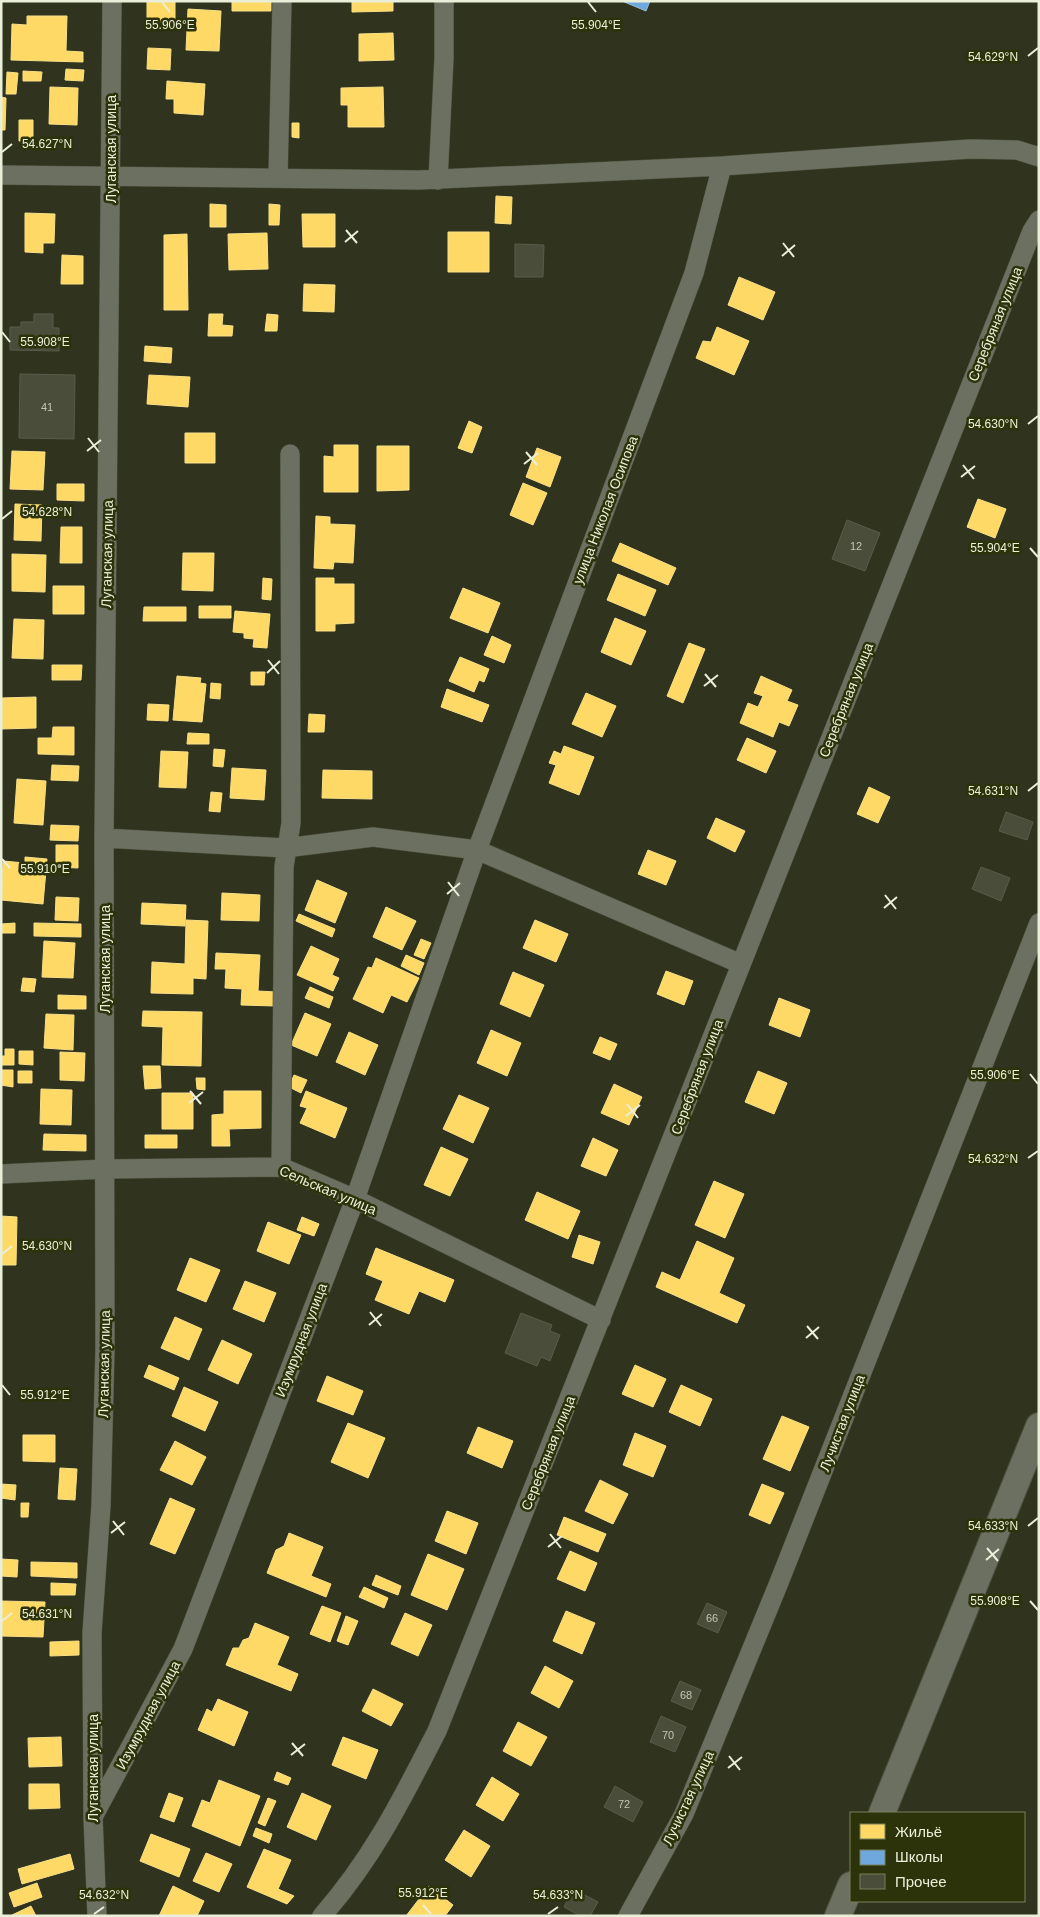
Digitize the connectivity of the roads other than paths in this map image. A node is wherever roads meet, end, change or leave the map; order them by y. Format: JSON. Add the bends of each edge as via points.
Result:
{"nodes":[{"id":1,"x":112,"y":1,"type":"edge"},
{"id":2,"x":282,"y":1,"type":"edge"},
{"id":3,"x":444,"y":1,"type":"edge"},
{"id":4,"x":1039,"y":156,"type":"edge"},
{"id":5,"x":722,"y":166,"type":"junction"},
{"id":6,"x":1,"y":175,"type":"edge"},
{"id":7,"x":111,"y":176,"type":"junction"},
{"id":8,"x":278,"y":178,"type":"junction"},
{"id":9,"x":438,"y":180,"type":"junction"},
{"id":10,"x":1039,"y":220,"type":"edge"},
{"id":11,"x":290,"y":454,"type":"dead end"},
{"id":12,"x":104,"y":838,"type":"junction"},
{"id":13,"x":285,"y":848,"type":"junction"},
{"id":14,"x":477,"y":850,"type":"junction"},
{"id":15,"x":1039,"y":923,"type":"edge"},
{"id":16,"x":741,"y":964,"type":"junction"},
{"id":17,"x":281,"y":1167,"type":"junction"},
{"id":18,"x":105,"y":1169,"type":"junction"},
{"id":19,"x":1,"y":1174,"type":"edge"},
{"id":20,"x":355,"y":1199,"type":"junction"},
{"id":21,"x":601,"y":1320,"type":"junction"},
{"id":22,"x":1039,"y":1426,"type":"edge"},
{"id":23,"x":882,"y":1812,"type":"edge"},
{"id":24,"x":93,"y":1817,"type":"junction"},
{"id":25,"x":850,"y":1887,"type":"edge"},
{"id":26,"x":97,"y":1916,"type":"edge"},
{"id":27,"x":322,"y":1916,"type":"edge"},
{"id":28,"x":628,"y":1916,"type":"edge"},
{"id":29,"x":838,"y":1916,"type":"edge"}],
"edges":[{"from":1,"to":7,"type":"street","name":"Луганская улица"},
{"from":2,"to":8,"type":"street"},
{"from":3,"to":9,"type":"street"},
{"from":4,"to":5,"type":"street","via":[[1016,150],[970,149]]},
{"from":5,"to":9,"type":"street"},
{"from":5,"to":14,"type":"street","name":"улица Николая Осипова","via":[[694,273]]},
{"from":6,"to":7,"type":"street"},
{"from":7,"to":8,"type":"street"},
{"from":7,"to":12,"type":"street","name":"Луганская улица"},
{"from":8,"to":9,"type":"street"},
{"from":10,"to":16,"type":"street","name":"Серебряная улица"},
{"from":11,"to":13,"type":"street","via":[[291,823]]},
{"from":12,"to":13,"type":"street"},
{"from":12,"to":18,"type":"street","name":"Луганская улица"},
{"from":13,"to":14,"type":"street","via":[[373,837]]},
{"from":13,"to":17,"type":"street"},
{"from":14,"to":16,"type":"street"},
{"from":14,"to":20,"type":"street","name":"Изумрудная улица"},
{"from":15,"to":28,"type":"street","name":"Лучистая улица","via":[[778,1585],[684,1814]]},
{"from":16,"to":21,"type":"street","name":"Серебряная улица"},
{"from":17,"to":18,"type":"street","name":"Сельская улица"},
{"from":17,"to":20,"type":"street","name":"Сельская улица"},
{"from":18,"to":19,"type":"street","name":"Сельская улица"},
{"from":18,"to":24,"type":"street","name":"Луганская улица","via":[[101,1505],[92,1633]]},
{"from":20,"to":21,"type":"street","name":"Сельская улица"},
{"from":20,"to":24,"type":"street","name":"Изумрудная улица","via":[[182,1649]]},
{"from":21,"to":27,"type":"street","name":"Серебряная улица","via":[[437,1731],[386,1829],[351,1883]]},
{"from":22,"to":23,"type":"main road"},
{"from":24,"to":26,"type":"street","name":"Луганская улица"},
{"from":25,"to":29,"type":"main road"}]}
